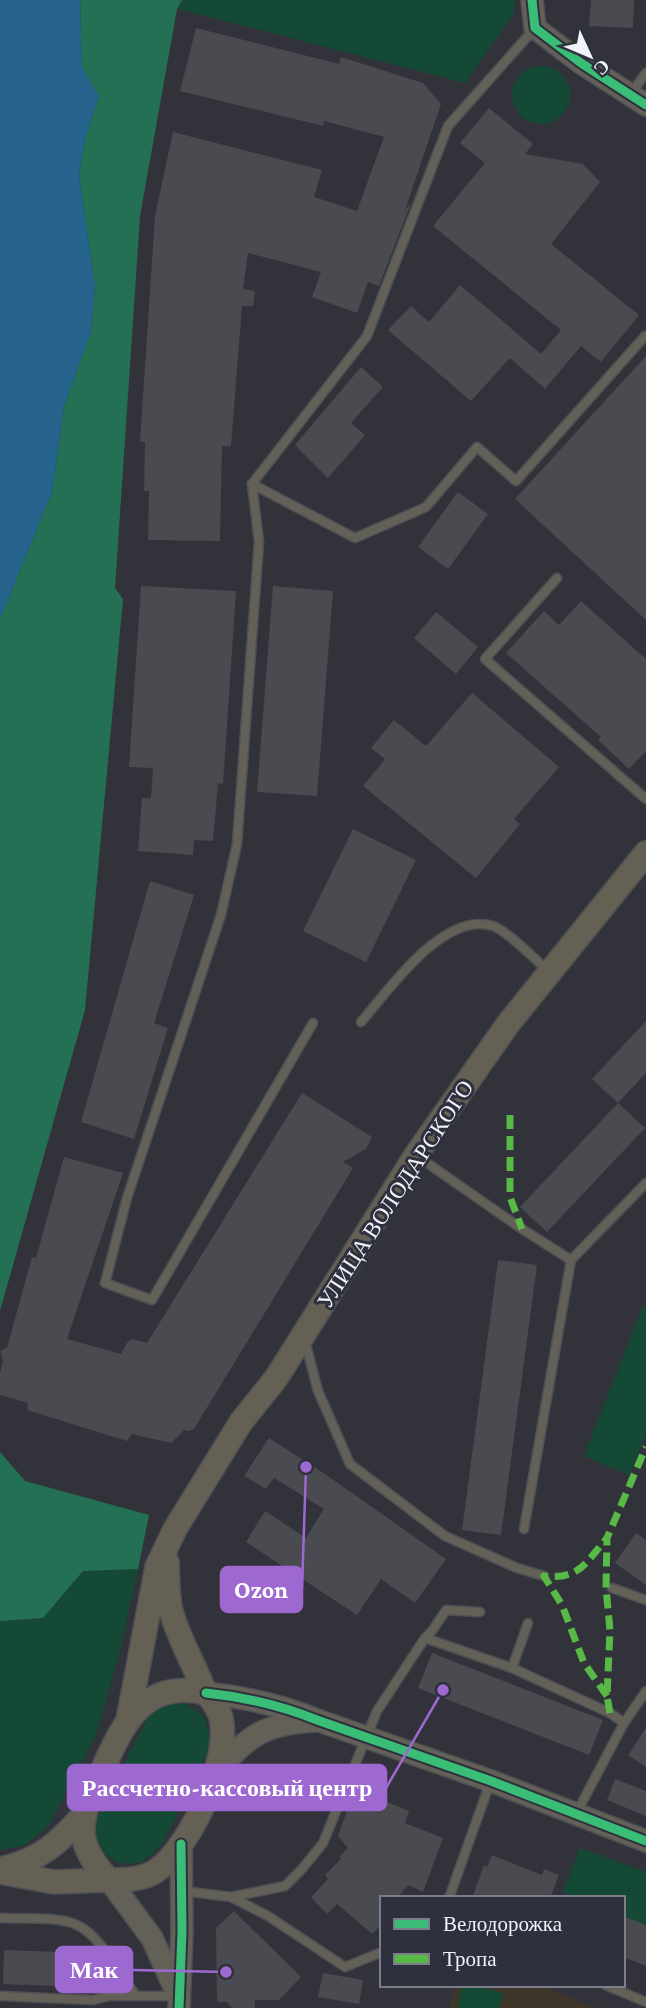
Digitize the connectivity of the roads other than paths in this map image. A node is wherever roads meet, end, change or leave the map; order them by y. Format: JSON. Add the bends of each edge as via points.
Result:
{"nodes":[{"id":1,"x":532,"y":0,"type":"edge"},
{"id":2,"x":535,"y":28,"type":"junction"},
{"id":3,"x":646,"y":73,"type":"edge"},
{"id":4,"x":638,"y":100,"type":"edge"},
{"id":5,"x":645,"y":337,"type":"edge"},
{"id":6,"x":252,"y":484,"type":"junction"},
{"id":7,"x":556,"y":578,"type":"dead end"},
{"id":8,"x":646,"y":799,"type":"edge"},
{"id":9,"x":646,"y":853,"type":"edge"},
{"id":10,"x":550,"y":972,"type":"junction"},
{"id":11,"x":361,"y":1022,"type":"dead end"},
{"id":12,"x":313,"y":1023,"type":"dead end"},
{"id":13,"x":416,"y":1155,"type":"junction"},
{"id":14,"x":646,"y":1183,"type":"edge"},
{"id":15,"x":571,"y":1260,"type":"junction"},
{"id":16,"x":303,"y":1335,"type":"junction"},
{"id":17,"x":524,"y":1529,"type":"dead end"},
{"id":18,"x":167,"y":1550,"type":"junction"},
{"id":19,"x":544,"y":1576,"type":"dead end"},
{"id":20,"x":612,"y":1588,"type":"dead end"},
{"id":21,"x":646,"y":1600,"type":"edge"},
{"id":22,"x":480,"y":1612,"type":"dead end"},
{"id":23,"x":528,"y":1623,"type":"dead end"},
{"id":24,"x":425,"y":1639,"type":"junction"},
{"id":25,"x":512,"y":1668,"type":"junction"},
{"id":26,"x":646,"y":1691,"type":"edge"},
{"id":27,"x":206,"y":1693,"type":"junction"},
{"id":28,"x":128,"y":1720,"type":"junction"},
{"id":29,"x":317,"y":1720,"type":"junction"},
{"id":30,"x":624,"y":1723,"type":"junction"},
{"id":31,"x":367,"y":1737,"type":"junction"},
{"id":32,"x":218,"y":1770,"type":"junction"},
{"id":33,"x":491,"y":1781,"type":"junction"},
{"id":34,"x":84,"y":1814,"type":"junction"},
{"id":35,"x":576,"y":1815,"type":"junction"},
{"id":36,"x":646,"y":1841,"type":"edge"},
{"id":37,"x":181,"y":1844,"type":"junction"},
{"id":38,"x":0,"y":1871,"type":"edge"},
{"id":39,"x":109,"y":1880,"type":"junction"},
{"id":40,"x":181,"y":1891,"type":"junction"},
{"id":41,"x":450,"y":1896,"type":"edge"},
{"id":42,"x":232,"y":1898,"type":"junction"},
{"id":43,"x":0,"y":1918,"type":"edge"},
{"id":44,"x":380,"y":1953,"type":"edge"},
{"id":45,"x":610,"y":1987,"type":"edge"},
{"id":46,"x":0,"y":1996,"type":"edge"},
{"id":47,"x":136,"y":1996,"type":"junction"},
{"id":48,"x":179,"y":2002,"type":"edge"},
{"id":49,"x":646,"y":2002,"type":"edge"}],
"edges":[{"from":1,"to":2,"type":"street"},
{"from":2,"to":4,"type":"street"},
{"from":2,"to":6,"type":"lane","via":[[448,126],[367,336]]},
{"from":3,"to":4,"type":"lane"},
{"from":5,"to":6,"type":"lane","via":[[516,481],[477,447],[426,507],[355,538]]},
{"from":6,"to":12,"type":"lane","via":[[259,542],[237,844],[221,915],[127,1198],[105,1283],[152,1300]]},
{"from":7,"to":8,"type":"lane","via":[[485,660]]},
{"from":9,"to":10,"type":"main road","name":"УЛИЦА ВОЛОДАРСКОГО"},
{"from":10,"to":11,"type":"lane","via":[[497,926],[464,926],[428,948]]},
{"from":10,"to":13,"type":"main road","name":"УЛИЦА ВОЛОДАРСКОГО"},
{"from":13,"to":15,"type":"lane"},
{"from":13,"to":16,"type":"main road","name":"УЛИЦА ВОЛОДАРСКОГО"},
{"from":14,"to":15,"type":"lane"},
{"from":15,"to":17,"type":"lane"},
{"from":16,"to":18,"type":"main road","name":"УЛИЦА ВОЛОДАРСКОГО","via":[[241,1422],[175,1529]]},
{"from":16,"to":19,"type":"lane","via":[[318,1391],[350,1464],[445,1536]]},
{"from":18,"to":27,"type":"main road","via":[[170,1609]]},
{"from":18,"to":28,"type":"main road","name":"УЛИЦА ВОЛОДАРСКОГО","via":[[158,1567]]},
{"from":20,"to":21,"type":"lane"},
{"from":22,"to":24,"type":"lane","via":[[446,1610]]},
{"from":23,"to":25,"type":"lane"},
{"from":24,"to":25,"type":"lane"},
{"from":24,"to":31,"type":"lane","via":[[377,1711]]},
{"from":25,"to":30,"type":"lane"},
{"from":26,"to":30,"type":"lane"},
{"from":27,"to":28,"type":"main road","via":[[168,1691],[142,1704]]},
{"from":27,"to":29,"type":"street","via":[[270,1703]]},
{"from":27,"to":32,"type":"main road","via":[[220,1717],[223,1740]]},
{"from":28,"to":34,"type":"main road"},
{"from":29,"to":31,"type":"street"},
{"from":29,"to":32,"type":"street","via":[[290,1723],[252,1736]]},
{"from":30,"to":35,"type":"lane"},
{"from":31,"to":33,"type":"street"},
{"from":31,"to":42,"type":"lane","via":[[323,1843],[302,1869],[285,1886]]},
{"from":32,"to":37,"type":"main road"},
{"from":33,"to":35,"type":"street"},
{"from":33,"to":41,"type":"lane"},
{"from":34,"to":38,"type":"main road","via":[[37,1857]]},
{"from":34,"to":39,"type":"main road","via":[[88,1852]]},
{"from":35,"to":36,"type":"street"},
{"from":37,"to":39,"type":"main road","via":[[155,1871]]},
{"from":37,"to":40,"type":"street"},
{"from":38,"to":39,"type":"main road","via":[[54,1882]]},
{"from":39,"to":48,"type":"street","via":[[158,1949]]},
{"from":40,"to":42,"type":"lane"},
{"from":40,"to":48,"type":"street"},
{"from":42,"to":44,"type":"lane","via":[[345,1967]]},
{"from":43,"to":47,"type":"lane","via":[[61,1921],[83,1928]]},
{"from":45,"to":49,"type":"lane"},
{"from":46,"to":47,"type":"lane","via":[[93,2000]]},
{"from":47,"to":48,"type":"lane"}]}
